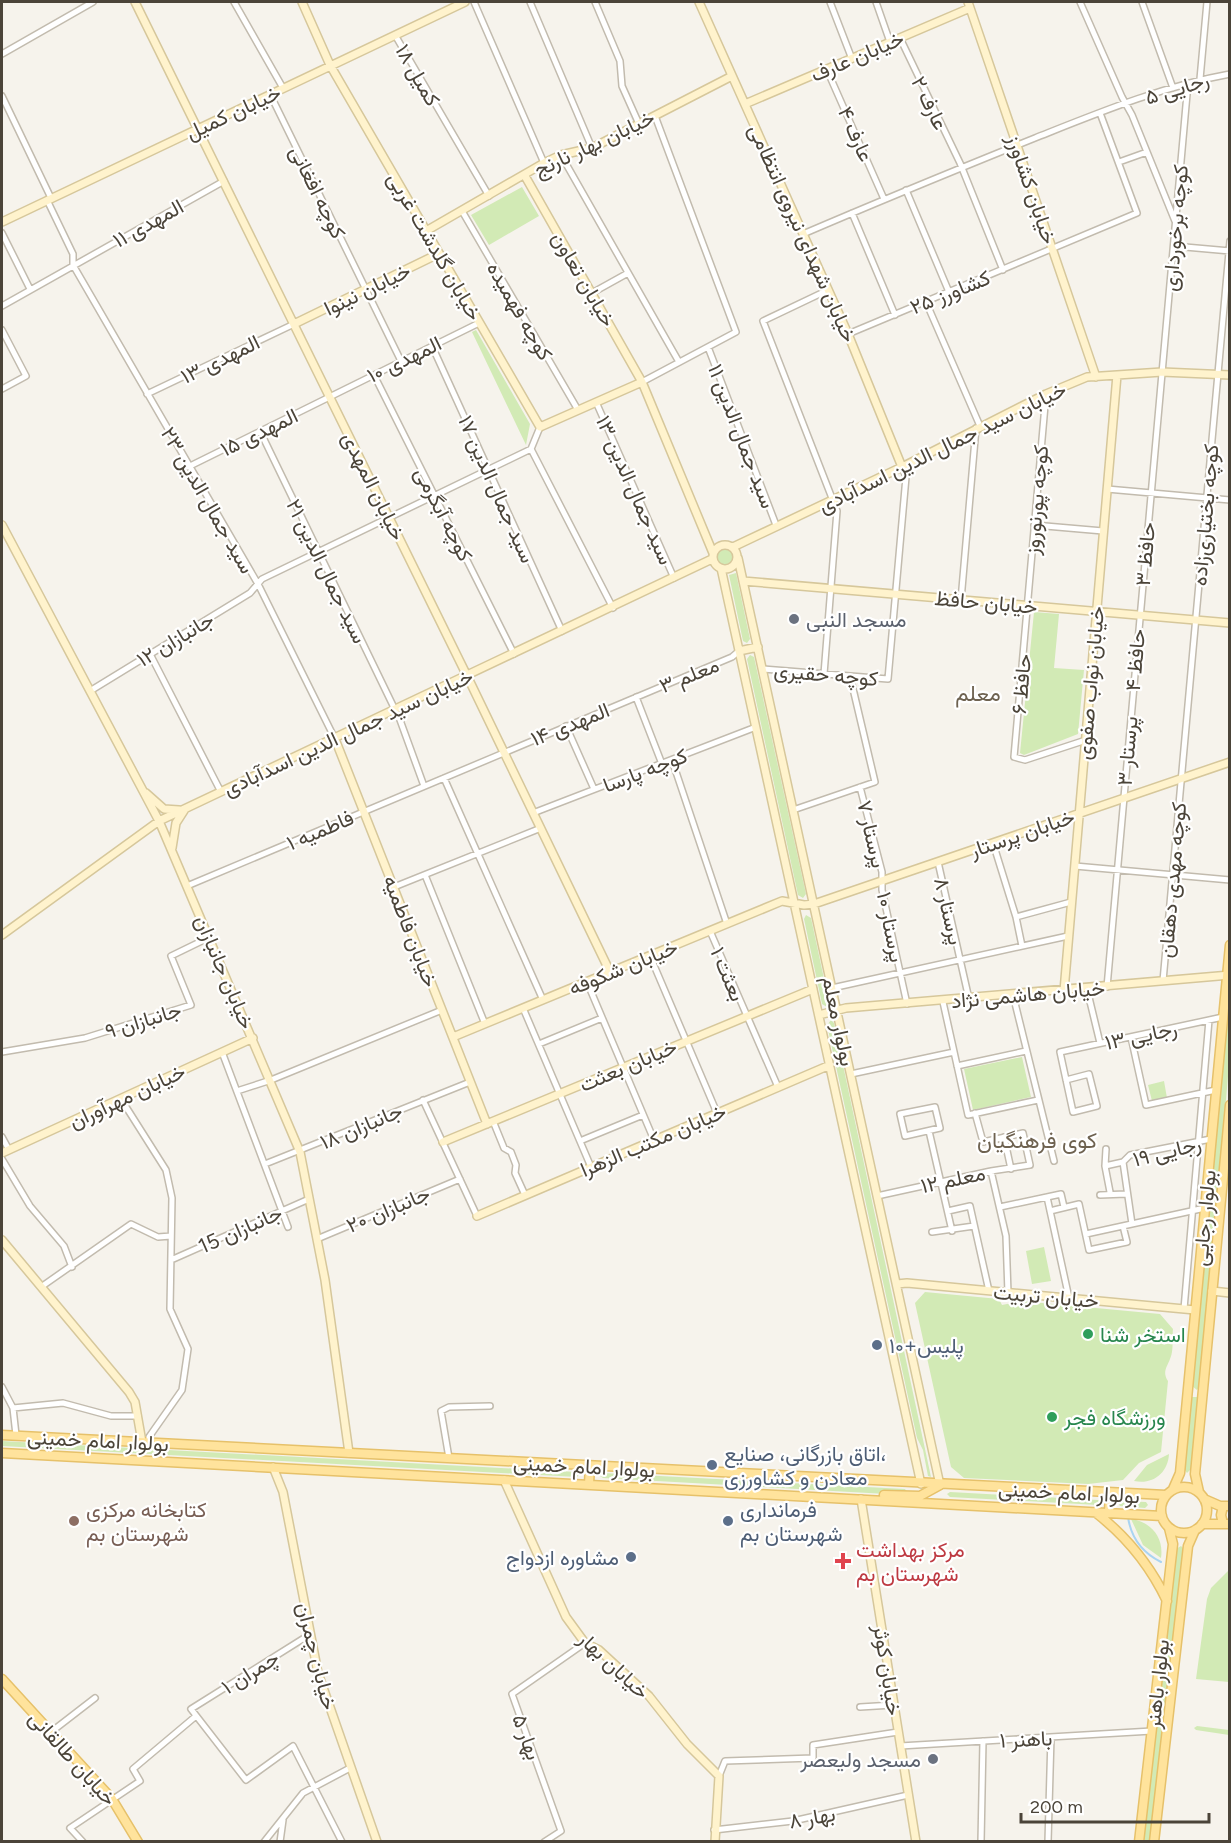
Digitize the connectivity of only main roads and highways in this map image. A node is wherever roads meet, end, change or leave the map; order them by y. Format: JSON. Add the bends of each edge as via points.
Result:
{"nodes":[{"id":1,"x":1230,"y":945,"type":"edge"},
{"id":2,"x":1225,"y":976,"type":"edge"},
{"id":3,"x":1230,"y":1105,"type":"edge"},
{"id":4,"x":1229,"y":1112,"type":"edge"},
{"id":5,"x":1188,"y":1386,"type":"junction"},
{"id":6,"x":1203,"y":1387,"type":"junction"},
{"id":7,"x":2,"y":1435,"type":"edge"},
{"id":8,"x":2,"y":1453,"type":"edge"},
{"id":9,"x":590,"y":1466,"type":"junction"},
{"id":10,"x":909,"y":1483,"type":"junction"},
{"id":11,"x":590,"y":1484,"type":"junction"},
{"id":12,"x":921,"y":1484,"type":"junction"},
{"id":13,"x":940,"y":1485,"type":"junction"},
{"id":14,"x":930,"y":1492,"type":"junction"},
{"id":15,"x":1169,"y":1492,"type":"junction"},
{"id":16,"x":1110,"y":1494,"type":"junction"},
{"id":17,"x":1201,"y":1495,"type":"junction"},
{"id":18,"x":805,"y":1496,"type":"junction"},
{"id":19,"x":920,"y":1496,"type":"junction"},
{"id":20,"x":945,"y":1504,"type":"junction"},
{"id":21,"x":1226,"y":1506,"type":"edge"},
{"id":22,"x":1094,"y":1511,"type":"junction"},
{"id":23,"x":1109,"y":1512,"type":"junction"},
{"id":24,"x":1162,"y":1516,"type":"junction"},
{"id":25,"x":1226,"y":1524,"type":"edge"},
{"id":26,"x":1198,"y":1527,"type":"junction"},
{"id":27,"x":1169,"y":1528,"type":"junction"},
{"id":28,"x":1167,"y":1601,"type":"junction"},
{"id":29,"x":2,"y":1682,"type":"edge"},
{"id":30,"x":138,"y":1842,"type":"edge"},
{"id":31,"x":1139,"y":1842,"type":"edge"},
{"id":32,"x":1154,"y":1842,"type":"edge"}],
"edges":[{"from":1,"to":2,"type":"main road","name":"بولوار رجایی"},
{"from":2,"to":5,"type":"main road","name":"بولوار رجایی"},
{"from":3,"to":4,"type":"main road","name":"بولوار رجایی"},
{"from":4,"to":6,"type":"main road","name":"بولوار رجایی"},
{"from":5,"to":6,"type":"main road","via":[[1195,1394]]},
{"from":5,"to":15,"type":"main road","name":"بولوار رجایی","via":[[1180,1473]]},
{"from":6,"to":17,"type":"main road","name":"بولوار رجایی","via":[[1195,1474]]},
{"from":7,"to":9,"type":"main road","name":"بولوار امام خمینی"},
{"from":8,"to":11,"type":"main road","name":"بولوار امام خمینی"},
{"from":9,"to":10,"type":"main road","name":"بولوار امام خمینی"},
{"from":9,"to":11,"type":"main road"},
{"from":10,"to":12,"type":"main road","name":"بولوار امام خمینی"},
{"from":10,"to":19,"type":"main road"},
{"from":11,"to":18,"type":"main road","name":"بولوار امام خمینی"},
{"from":12,"to":13,"type":"main road","name":"بولوار امام خمینی"},
{"from":12,"to":14,"type":"main road"},
{"from":13,"to":14,"type":"main road"},
{"from":13,"to":16,"type":"main road","name":"بولوار امام خمینی"},
{"from":14,"to":19,"type":"main road"},
{"from":14,"to":20,"type":"main road"},
{"from":15,"to":16,"type":"main road","name":"بولوار امام خمینی"},
{"from":15,"to":17,"type":"main road","via":[[1186,1486]]},
{"from":15,"to":24,"type":"main road","via":[[1162,1503]]},
{"from":16,"to":23,"type":"main road"},
{"from":17,"to":21,"type":"main road"},
{"from":17,"to":26,"type":"main road","via":[[1207,1512]]},
{"from":18,"to":19,"type":"main road"},
{"from":18,"to":20,"type":"main road","name":"بولوار امام خمینی"},
{"from":20,"to":22,"type":"main road","name":"بولوار امام خمینی"},
{"from":21,"to":25,"type":"main road"},
{"from":22,"to":23,"type":"main road","name":"بولوار امام خمینی"},
{"from":22,"to":28,"type":"main road","via":[[1124,1537]]},
{"from":23,"to":24,"type":"main road","name":"بولوار امام خمینی"},
{"from":24,"to":27,"type":"main road"},
{"from":25,"to":26,"type":"main road"},
{"from":26,"to":27,"type":"main road","via":[[1182,1533]]},
{"from":26,"to":32,"type":"main road","name":"بولوار باهنر","via":[[1188,1546]]},
{"from":27,"to":28,"type":"main road","name":"بولوار باهنر","via":[[1173,1544]]},
{"from":28,"to":31,"type":"main road","name":"بولوار باهنر"},
{"from":29,"to":30,"type":"main road","name":"خیابان طالقانی","via":[[112,1799]]}]}
